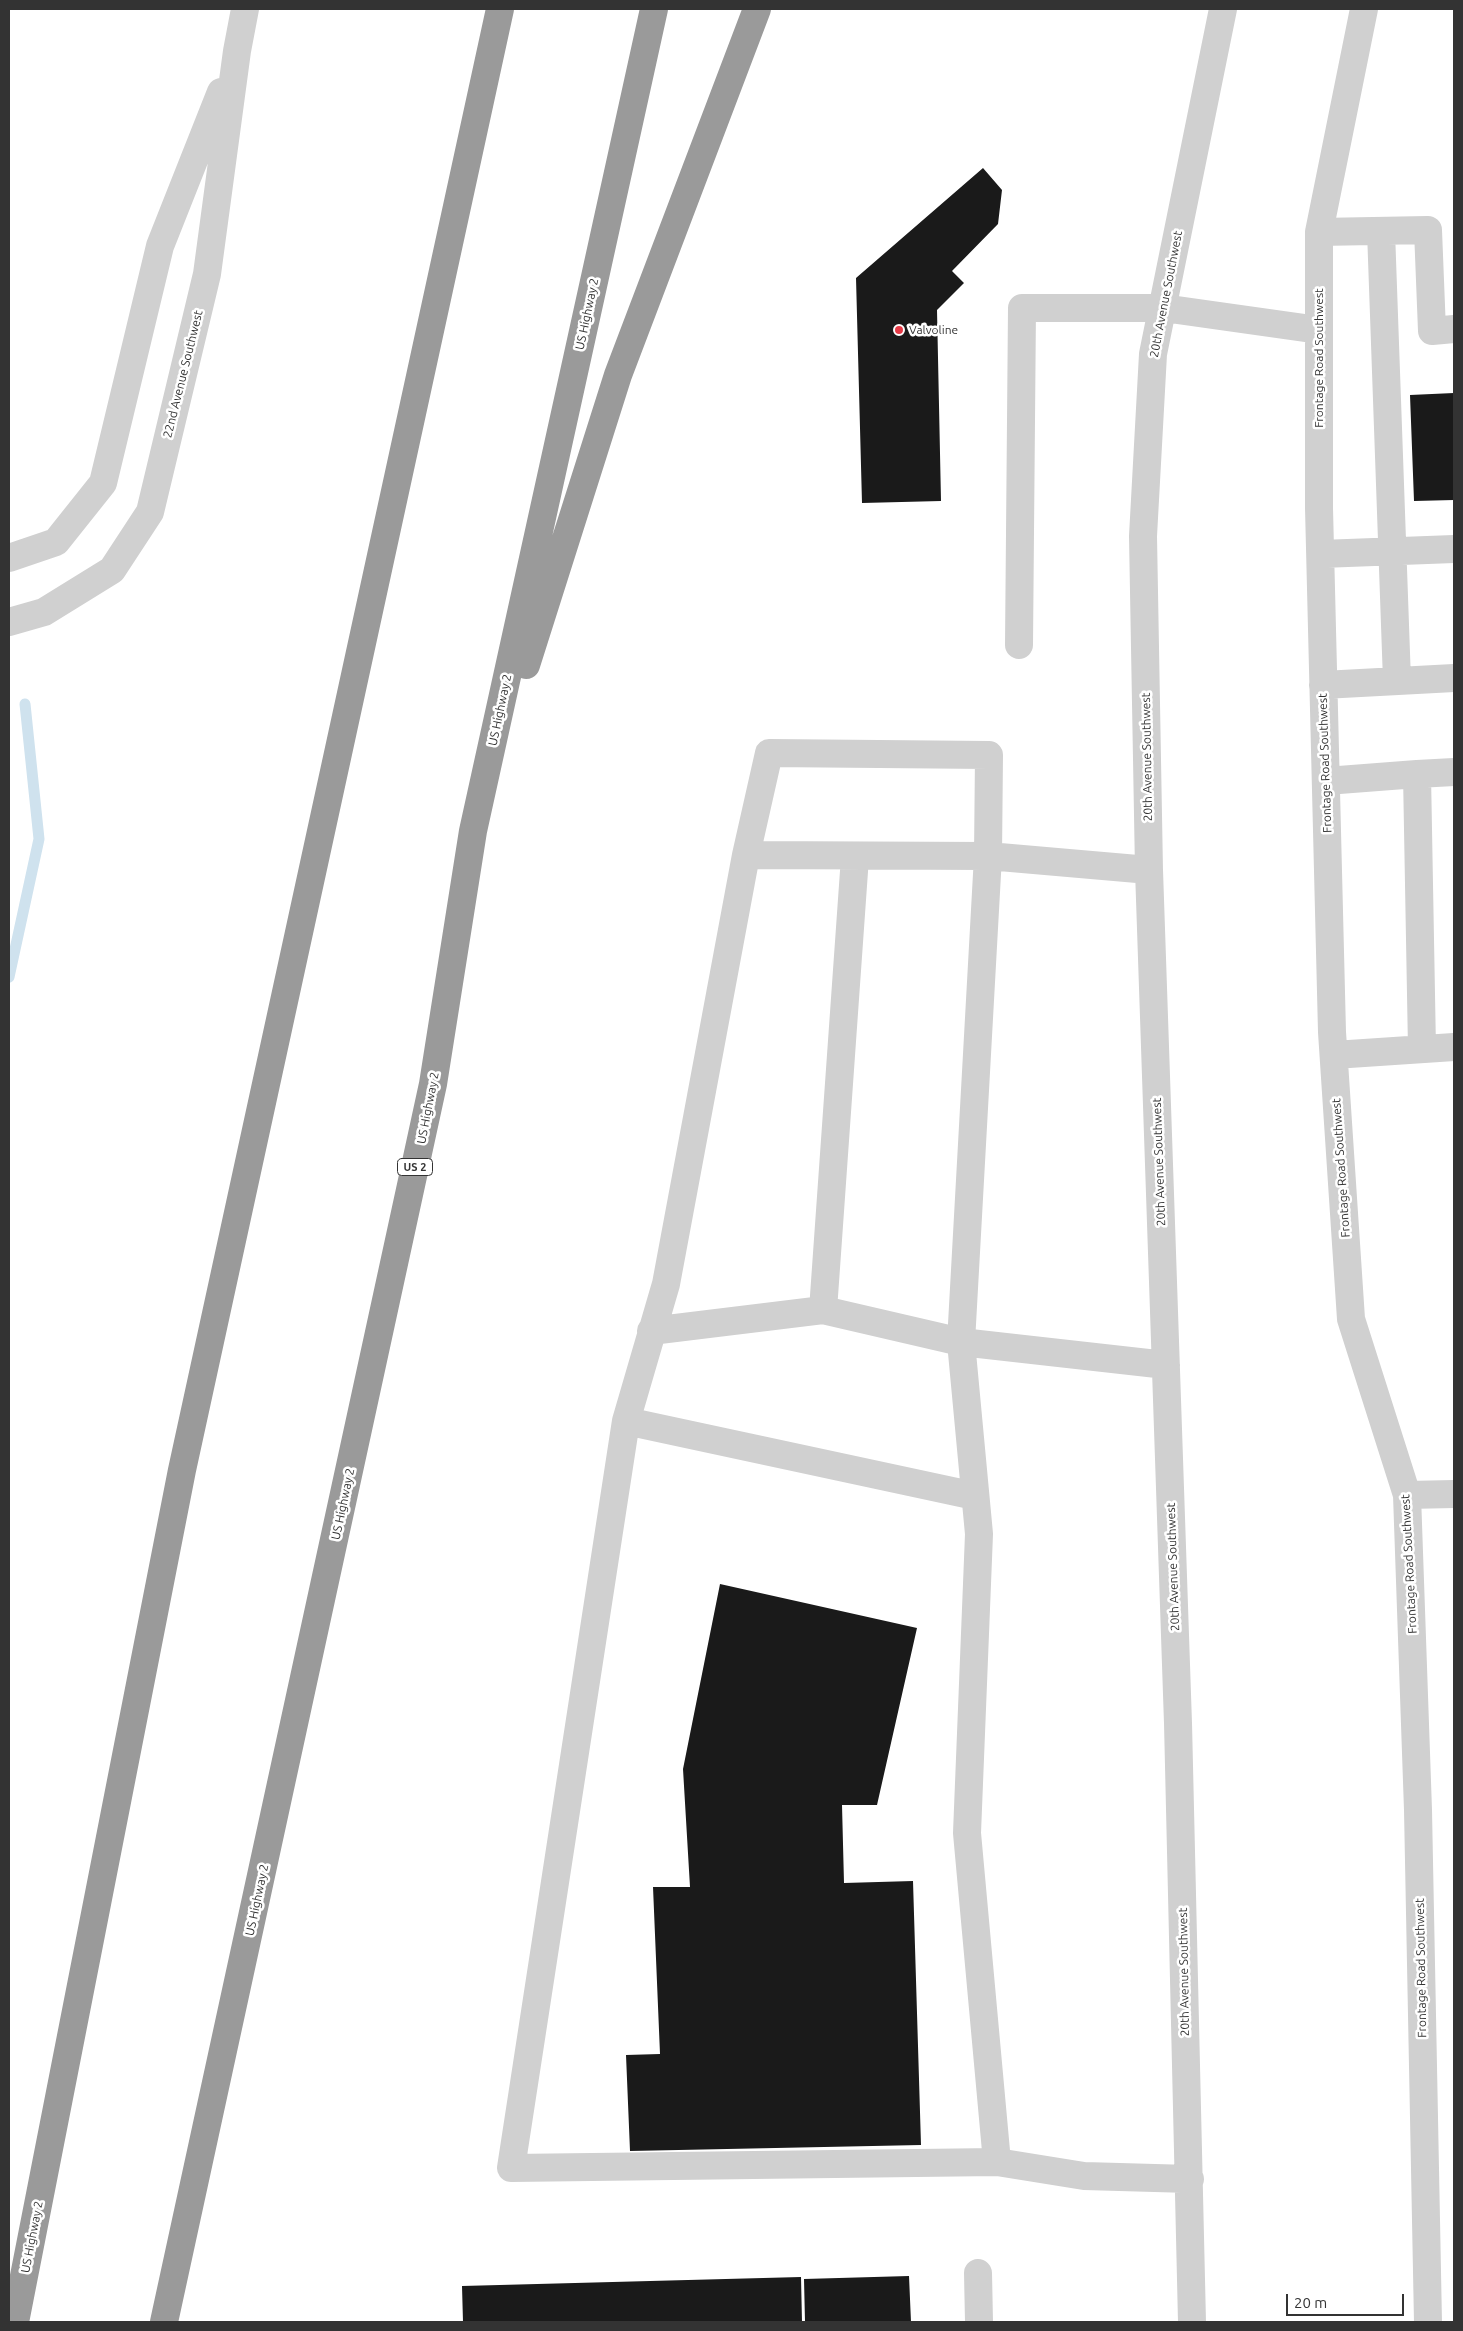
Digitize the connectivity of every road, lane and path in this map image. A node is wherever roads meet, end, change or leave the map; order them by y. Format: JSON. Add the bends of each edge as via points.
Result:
{"nodes":[{"id":1,"x":245,"y":9,"type":"edge"},
{"id":2,"x":500,"y":9,"type":"edge"},
{"id":3,"x":654,"y":9,"type":"edge"},
{"id":4,"x":757,"y":9,"type":"edge"},
{"id":5,"x":1223,"y":9,"type":"edge"},
{"id":6,"x":1364,"y":9,"type":"edge"},
{"id":7,"x":237,"y":51,"type":"junction"},
{"id":8,"x":1382,"y":231,"type":"junction"},
{"id":9,"x":1319,"y":232,"type":"junction"},
{"id":10,"x":1163,"y":308,"type":"junction"},
{"id":11,"x":1454,"y":329,"type":"edge"},
{"id":12,"x":1319,"y":330,"type":"junction"},
{"id":13,"x":1454,"y":549,"type":"edge"},
{"id":14,"x":1393,"y":551,"type":"junction"},
{"id":15,"x":1321,"y":554,"type":"junction"},
{"id":16,"x":9,"y":558,"type":"edge"},
{"id":17,"x":9,"y":622,"type":"edge"},
{"id":18,"x":1019,"y":645,"type":"dead end"},
{"id":19,"x":1454,"y":678,"type":"edge"},
{"id":20,"x":1396,"y":681,"type":"junction"},
{"id":21,"x":1323,"y":685,"type":"junction"},
{"id":22,"x":1454,"y":772,"type":"edge"},
{"id":23,"x":1417,"y":774,"type":"junction"},
{"id":24,"x":1326,"y":781,"type":"junction"},
{"id":25,"x":473,"y":831,"type":"junction"},
{"id":26,"x":746,"y":855,"type":"junction"},
{"id":27,"x":988,"y":856,"type":"junction"},
{"id":28,"x":855,"y":857,"type":"junction"},
{"id":29,"x":1149,"y":870,"type":"junction"},
{"id":30,"x":1454,"y":1047,"type":"edge"},
{"id":31,"x":1422,"y":1049,"type":"junction"},
{"id":32,"x":1334,"y":1055,"type":"junction"},
{"id":33,"x":824,"y":1310,"type":"junction"},
{"id":34,"x":652,"y":1332,"type":"junction"},
{"id":35,"x":961,"y":1342,"type":"junction"},
{"id":36,"x":1166,"y":1365,"type":"junction"},
{"id":37,"x":626,"y":1421,"type":"junction"},
{"id":38,"x":1454,"y":1494,"type":"edge"},
{"id":39,"x":1407,"y":1495,"type":"junction"},
{"id":40,"x":975,"y":1496,"type":"junction"},
{"id":41,"x":997,"y":2162,"type":"junction"},
{"id":42,"x":1190,"y":2179,"type":"junction"},
{"id":43,"x":978,"y":2273,"type":"dead end"},
{"id":44,"x":15,"y":2322,"type":"edge"},
{"id":45,"x":164,"y":2322,"type":"edge"},
{"id":46,"x":979,"y":2322,"type":"edge"},
{"id":47,"x":1192,"y":2322,"type":"edge"},
{"id":48,"x":1428,"y":2322,"type":"edge"}],
"edges":[{"from":1,"to":7,"type":"street","name":"22nd Avenue Southwest"},
{"from":2,"to":44,"type":"highway","name":"US Highway 2","via":[[182,1470]]},
{"from":3,"to":25,"type":"highway","name":"US Highway 2","number":"US 2"},
{"from":4,"to":25,"type":"highway","via":[[618,375]]},
{"from":5,"to":10,"type":"street","name":"20th Avenue Southwest"},
{"from":6,"to":9,"type":"street","name":"Frontage Road Southwest"},
{"from":7,"to":16,"type":"street","name":"22nd Avenue Southwest","via":[[160,246],[104,484],[56,542]]},
{"from":7,"to":17,"type":"street","name":"22nd Avenue Southwest","via":[[207,274],[150,512],[112,570],[44,612]]},
{"from":8,"to":9,"type":"street"},
{"from":8,"to":11,"type":"street","via":[[1428,230],[1432,331]]},
{"from":8,"to":14,"type":"street"},
{"from":9,"to":12,"type":"street","name":"Frontage Road Southwest"},
{"from":10,"to":12,"type":"street"},
{"from":10,"to":18,"type":"street","via":[[1022,308]]},
{"from":10,"to":29,"type":"street","name":"20th Avenue Southwest","via":[[1153,354],[1143,536]]},
{"from":12,"to":15,"type":"street","name":"Frontage Road Southwest"},
{"from":13,"to":14,"type":"street"},
{"from":14,"to":15,"type":"street"},
{"from":14,"to":20,"type":"street"},
{"from":15,"to":21,"type":"street","name":"Frontage Road Southwest"},
{"from":19,"to":20,"type":"street"},
{"from":20,"to":21,"type":"street"},
{"from":21,"to":24,"type":"street","name":"Frontage Road Southwest"},
{"from":22,"to":23,"type":"street"},
{"from":23,"to":24,"type":"street"},
{"from":23,"to":31,"type":"street"},
{"from":24,"to":32,"type":"street","name":"Frontage Road Southwest"},
{"from":25,"to":45,"type":"highway","name":"US Highway 2","number":"US 2","via":[[433,1084]]},
{"from":26,"to":27,"type":"street","via":[[769,753],[989,755]]},
{"from":26,"to":28,"type":"street"},
{"from":26,"to":34,"type":"street","via":[[666,1284]]},
{"from":27,"to":28,"type":"street"},
{"from":27,"to":29,"type":"street"},
{"from":27,"to":35,"type":"street"},
{"from":28,"to":33,"type":"street"},
{"from":29,"to":36,"type":"street","name":"20th Avenue Southwest"},
{"from":30,"to":31,"type":"street"},
{"from":31,"to":32,"type":"street"},
{"from":32,"to":39,"type":"street","name":"Frontage Road Southwest","via":[[1351,1319]]},
{"from":33,"to":34,"type":"street"},
{"from":33,"to":35,"type":"street"},
{"from":34,"to":37,"type":"street"},
{"from":35,"to":36,"type":"street"},
{"from":35,"to":40,"type":"street"},
{"from":36,"to":42,"type":"street","name":"20th Avenue Southwest"},
{"from":37,"to":40,"type":"street"},
{"from":37,"to":41,"type":"street","via":[[511,2168]]},
{"from":38,"to":39,"type":"street"},
{"from":39,"to":48,"type":"street","name":"Frontage Road Southwest","via":[[1418,1810]]},
{"from":40,"to":41,"type":"street","via":[[979,1534],[967,1833]]},
{"from":41,"to":42,"type":"street","via":[[1084,2176]]},
{"from":42,"to":47,"type":"street","name":"20th Avenue Southwest"},
{"from":43,"to":46,"type":"street"}]}
